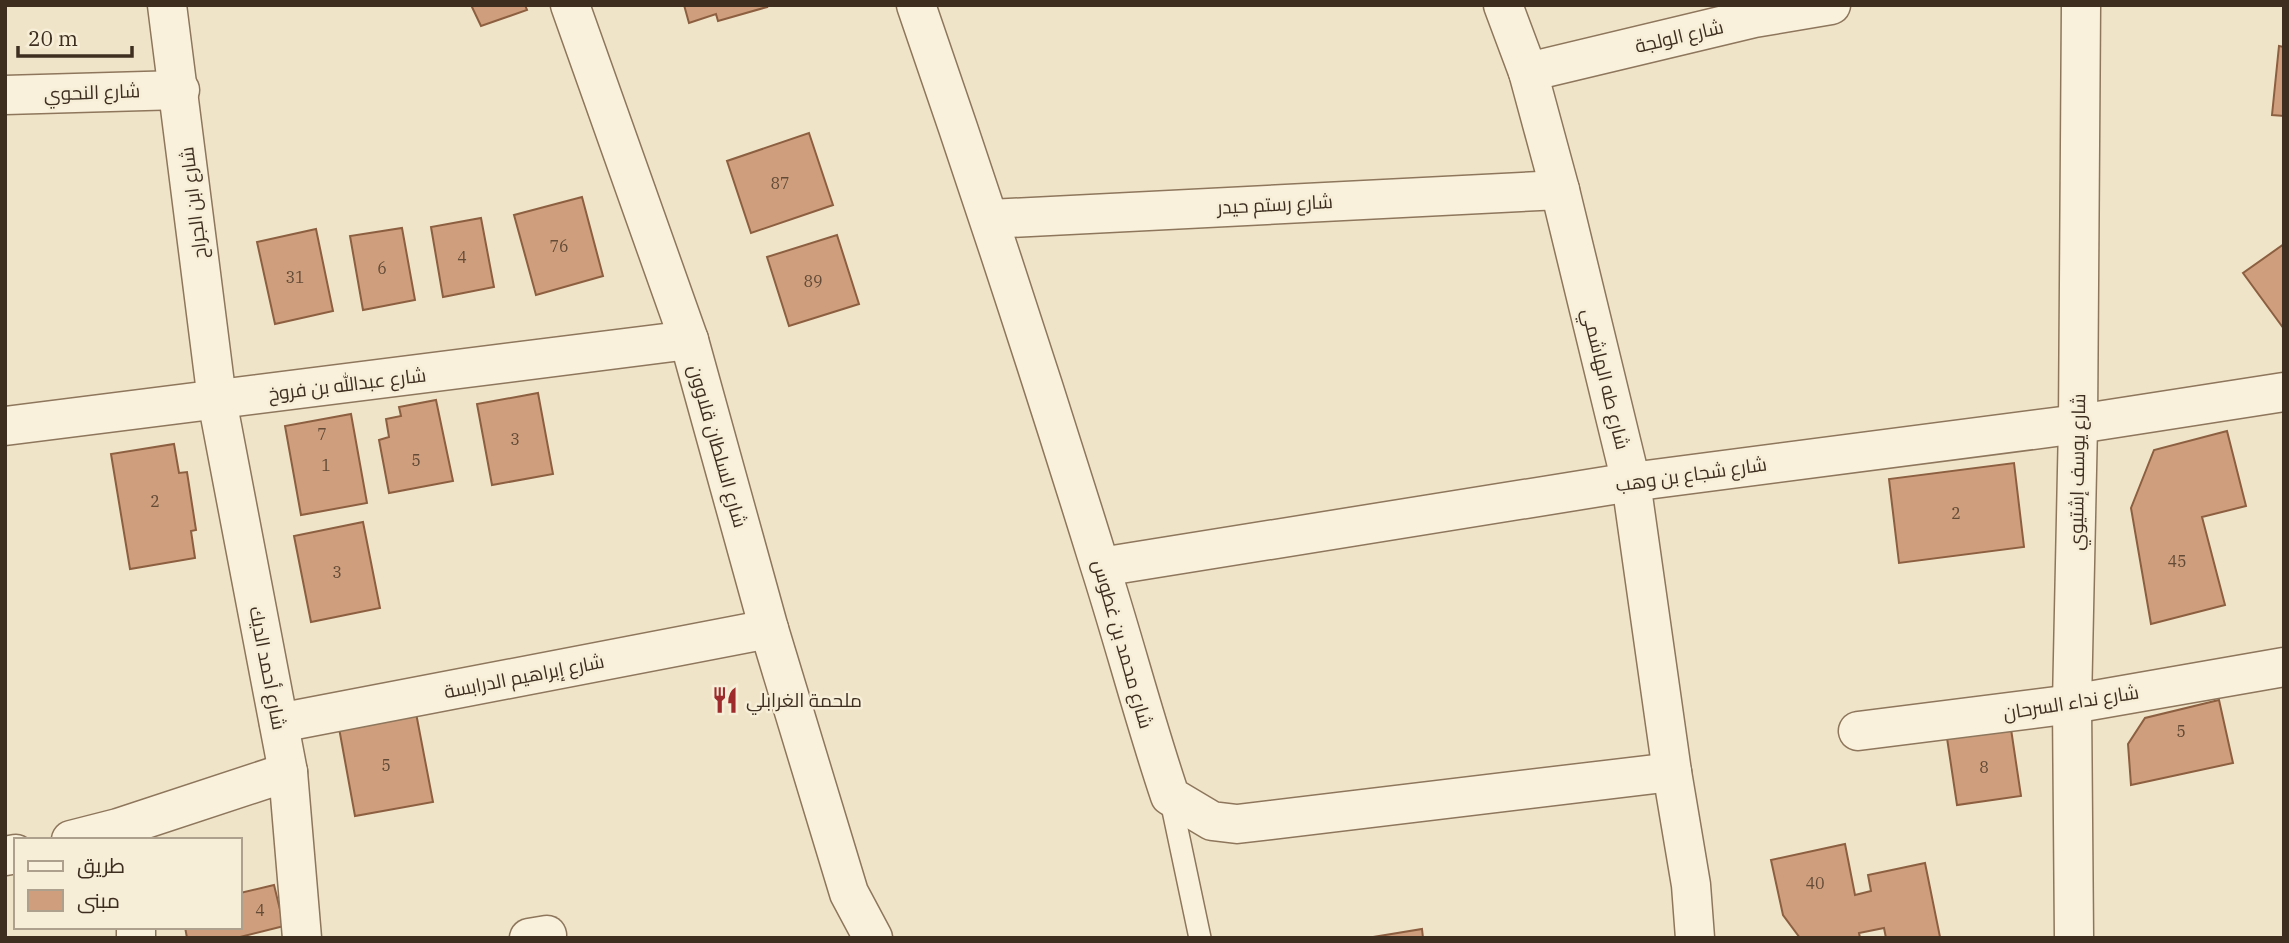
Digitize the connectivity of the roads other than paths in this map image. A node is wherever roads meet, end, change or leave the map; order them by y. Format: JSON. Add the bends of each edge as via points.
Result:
{"nodes":[{"id":1,"x":167,"y":5,"type":"edge"},
{"id":2,"x":570,"y":5,"type":"edge"},
{"id":3,"x":916,"y":5,"type":"edge"},
{"id":4,"x":1503,"y":5,"type":"edge"},
{"id":5,"x":1830,"y":5,"type":"edge"},
{"id":6,"x":2081,"y":5,"type":"edge"},
{"id":7,"x":1753,"y":12,"type":"edge"},
{"id":8,"x":1528,"y":72,"type":"junction"},
{"id":9,"x":180,"y":90,"type":"junction"},
{"id":10,"x":5,"y":95,"type":"edge"},
{"id":11,"x":1560,"y":190,"type":"junction"},
{"id":12,"x":990,"y":219,"type":"junction"},
{"id":13,"x":689,"y":340,"type":"junction"},
{"id":14,"x":2284,"y":392,"type":"edge"},
{"id":15,"x":217,"y":400,"type":"junction"},
{"id":16,"x":2078,"y":424,"type":"junction"},
{"id":17,"x":5,"y":426,"type":"edge"},
{"id":18,"x":1631,"y":482,"type":"junction"},
{"id":19,"x":1101,"y":567,"type":"junction"},
{"id":20,"x":769,"y":629,"type":"junction"},
{"id":21,"x":2284,"y":667,"type":"edge"},
{"id":22,"x":2071,"y":704,"type":"junction"},
{"id":23,"x":279,"y":723,"type":"junction"},
{"id":24,"x":1858,"y":731,"type":"dead end"},
{"id":25,"x":288,"y":772,"type":"junction"},
{"id":26,"x":1672,"y":772,"type":"junction"},
{"id":27,"x":1170,"y":796,"type":"junction"},
{"id":28,"x":119,"y":834,"type":"edge"},
{"id":29,"x":87,"y":838,"type":"edge"},
{"id":30,"x":1691,"y":885,"type":"junction"},
{"id":31,"x":849,"y":893,"type":"junction"},
{"id":32,"x":302,"y":938,"type":"edge"},
{"id":33,"x":851,"y":938,"type":"edge"},
{"id":34,"x":873,"y":938,"type":"edge"},
{"id":35,"x":1200,"y":938,"type":"edge"},
{"id":36,"x":1695,"y":938,"type":"edge"},
{"id":37,"x":1713,"y":938,"type":"edge"},
{"id":38,"x":2074,"y":938,"type":"edge"}],
"edges":[{"from":1,"to":9,"type":"street","name":"شارع ابن الجراح"},
{"from":2,"to":13,"type":"street","name":"شارع السلطان قلاوون"},
{"from":3,"to":12,"type":"street","name":"شارع محمد بن غطوس"},
{"from":4,"to":8,"type":"street","name":"شارع طه الهاشمي"},
{"from":5,"to":7,"type":"street","name":"شارع الولجة"},
{"from":6,"to":16,"type":"street","name":"شارع يوسف إشتيوي"},
{"from":7,"to":8,"type":"street","name":"شارع الولجة"},
{"from":8,"to":11,"type":"street","name":"شارع طه الهاشمي"},
{"from":9,"to":10,"type":"street","name":"شارع النحوي"},
{"from":9,"to":15,"type":"street","name":"شارع ابن الجراح"},
{"from":11,"to":12,"type":"street","name":"شارع رستم حيدر"},
{"from":11,"to":18,"type":"street","name":"شارع طه الهاشمي"},
{"from":12,"to":19,"type":"street","name":"شارع محمد بن غطوس"},
{"from":13,"to":15,"type":"street","name":"شارع عبدالله بن فروخ"},
{"from":13,"to":20,"type":"street","name":"شارع السلطان قلاوون"},
{"from":14,"to":16,"type":"street","name":"شارع شجاع بن وهب"},
{"from":15,"to":17,"type":"street","name":"شارع عبدالله بن فروخ"},
{"from":15,"to":23,"type":"street","name":"شارع أحمد الديك"},
{"from":16,"to":18,"type":"street","name":"شارع شجاع بن وهب"},
{"from":16,"to":22,"type":"street","name":"شارع يوسف إشتيوي"},
{"from":18,"to":19,"type":"street","name":"شارع شجاع بن وهب"},
{"from":18,"to":26,"type":"street","name":"شارع طه الهاشمي"},
{"from":19,"to":27,"type":"street","name":"شارع محمد بن غطوس"},
{"from":20,"to":23,"type":"street","name":"شارع إبراهيم الدرابسة"},
{"from":20,"to":31,"type":"street","name":"شارع السلطان قلاوون"},
{"from":21,"to":22,"type":"street","name":"شارع نداء السرحان"},
{"from":22,"to":24,"type":"street","name":"شارع نداء السرحان"},
{"from":22,"to":38,"type":"street","name":"شارع يوسف إشتيوي"},
{"from":23,"to":25,"type":"street","name":"شارع أحمد الديك"},
{"from":25,"to":28,"type":"street"},
{"from":25,"to":32,"type":"street","name":"شارع أحمد الديك"},
{"from":26,"to":27,"type":"street","via":[[1237,824],[1212,821]]},
{"from":26,"to":30,"type":"street","name":"شارع طه الهاشمي"},
{"from":27,"to":35,"type":"lane"},
{"from":28,"to":29,"type":"street"},
{"from":30,"to":36,"type":"street","name":"شارع طه الهاشمي"},
{"from":30,"to":37,"type":"street","name":"شارع طه الهاشمي"},
{"from":31,"to":33,"type":"street","name":"شارع السلطان قلاوون"},
{"from":31,"to":34,"type":"street","name":"شارع السلطان قلاوون"}]}
